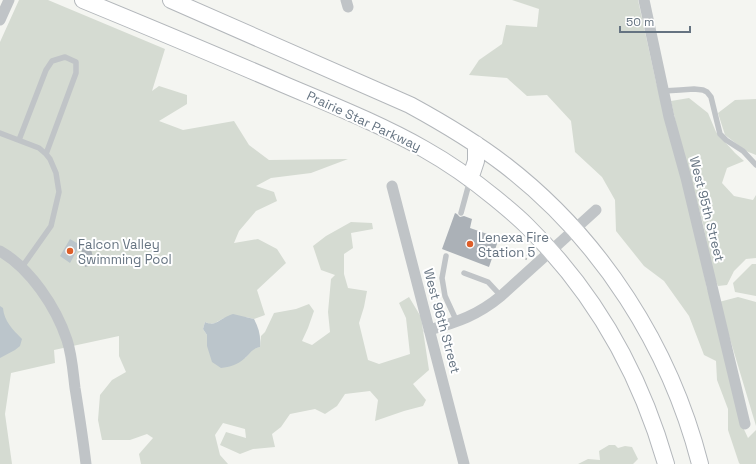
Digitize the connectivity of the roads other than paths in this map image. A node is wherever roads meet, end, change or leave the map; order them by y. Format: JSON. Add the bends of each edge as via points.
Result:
{"nodes":[{"id":1,"x":9,"y":0,"type":"edge"},
{"id":2,"x":83,"y":0,"type":"edge"},
{"id":3,"x":171,"y":0,"type":"edge"},
{"id":4,"x":644,"y":0,"type":"edge"},
{"id":5,"x":0,"y":20,"type":"edge"},
{"id":6,"x":663,"y":90,"type":"junction"},
{"id":7,"x":0,"y":133,"type":"edge"},
{"id":8,"x":19,"y":140,"type":"junction"},
{"id":9,"x":476,"y":144,"type":"junction"},
{"id":10,"x":46,"y":154,"type":"junction"},
{"id":11,"x":756,"y":165,"type":"edge"},
{"id":12,"x":470,"y":179,"type":"junction"},
{"id":13,"x":392,"y":186,"type":"dead end"},
{"id":14,"x":596,"y":210,"type":"dead end"},
{"id":15,"x":461,"y":213,"type":"dead end"},
{"id":16,"x":575,"y":229,"type":"junction"},
{"id":17,"x":0,"y":251,"type":"edge"},
{"id":18,"x":551,"y":251,"type":"junction"},
{"id":19,"x":446,"y":256,"type":"dead end"},
{"id":20,"x":22,"y":267,"type":"junction"},
{"id":21,"x":464,"y":273,"type":"dead end"},
{"id":22,"x":501,"y":296,"type":"junction"},
{"id":23,"x":457,"y":322,"type":"junction"},
{"id":24,"x":430,"y":330,"type":"junction"},
{"id":25,"x":745,"y":424,"type":"dead end"},
{"id":26,"x":86,"y":464,"type":"edge"},
{"id":27,"x":464,"y":464,"type":"edge"},
{"id":28,"x":666,"y":464,"type":"edge"},
{"id":29,"x":700,"y":464,"type":"edge"}],
"edges":[{"from":1,"to":5,"type":"street"},
{"from":2,"to":12,"type":"main road","name":"Prairie Star Parkway","via":[[394,132]]},
{"from":3,"to":9,"type":"main road","via":[[410,105]]},
{"from":4,"to":6,"type":"street","name":"West 95th Street"},
{"from":6,"to":11,"type":"lane","via":[[694,89],[707,92],[711,97],[720,134],[743,151]]},
{"from":6,"to":25,"type":"street","name":"West 95th Street"},
{"from":7,"to":8,"type":"lane"},
{"from":8,"to":10,"type":"lane","via":[[39,148]]},
{"from":8,"to":10,"type":"lane","via":[[46,70],[52,61],[65,57],[76,62],[76,73]]},
{"from":9,"to":12,"type":"main road","via":[[476,161]]},
{"from":9,"to":16,"type":"main road","via":[[532,187]]},
{"from":10,"to":20,"type":"lane","via":[[56,173],[60,192],[51,226]]},
{"from":12,"to":15,"type":"lane"},
{"from":12,"to":18,"type":"main road","name":"Prairie Star Parkway","via":[[527,226]]},
{"from":13,"to":24,"type":"street","name":"West 96th Street"},
{"from":14,"to":16,"type":"street"},
{"from":16,"to":18,"type":"street"},
{"from":16,"to":29,"type":"main road","via":[[621,289],[656,348],[681,404]]},
{"from":17,"to":20,"type":"street"},
{"from":18,"to":22,"type":"street"},
{"from":18,"to":28,"type":"main road","name":"Prairie Star Parkway","via":[[592,304],[626,360],[651,416]]},
{"from":19,"to":23,"type":"lane","via":[[442,278],[445,296]]},
{"from":20,"to":26,"type":"street","via":[[43,293],[63,328],[70,354]]},
{"from":21,"to":22,"type":"lane","via":[[488,282]]},
{"from":22,"to":23,"type":"street","via":[[477,313]]},
{"from":23,"to":24,"type":"street"},
{"from":24,"to":27,"type":"street","name":"West 96th Street"}]}
